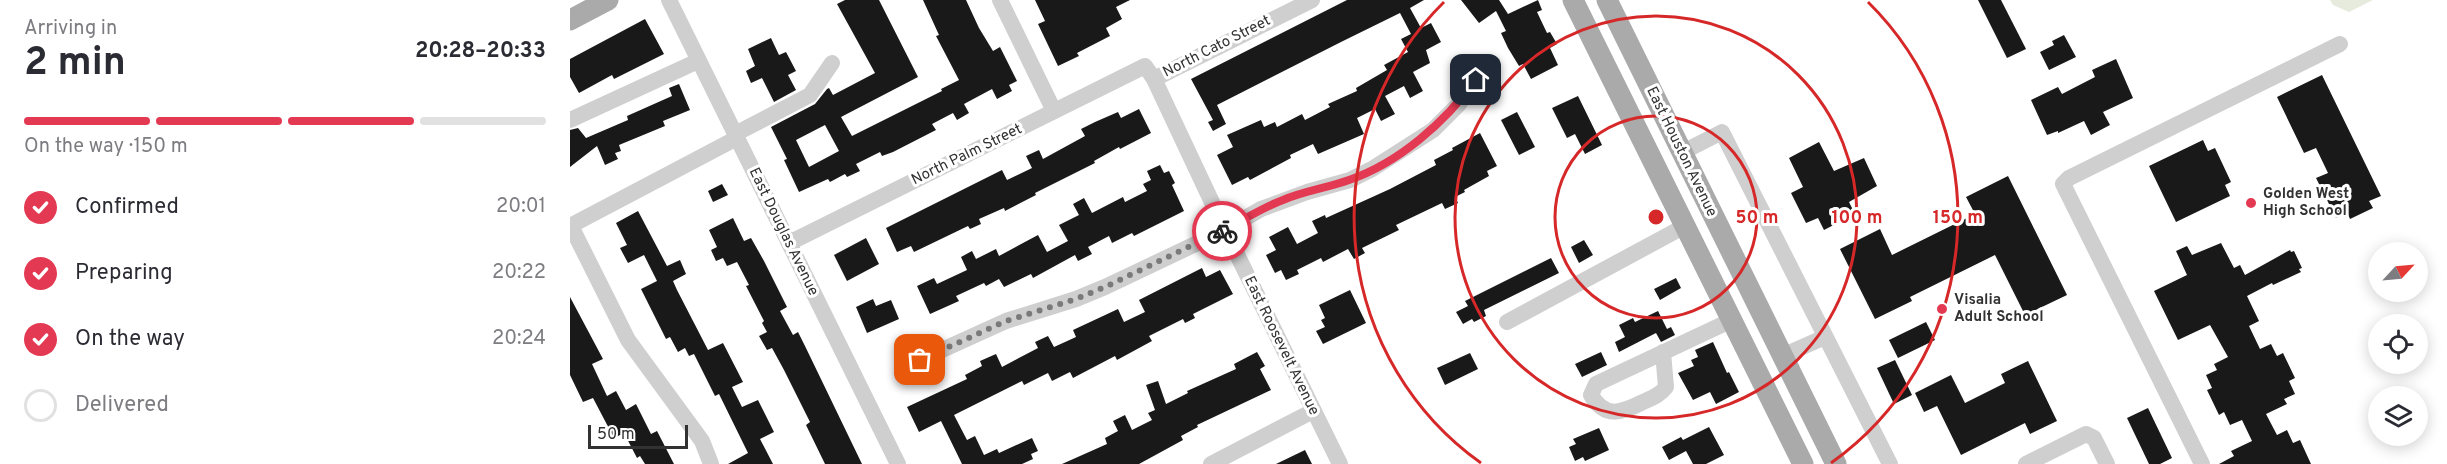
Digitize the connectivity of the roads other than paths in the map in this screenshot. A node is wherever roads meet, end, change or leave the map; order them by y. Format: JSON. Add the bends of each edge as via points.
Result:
{"nodes":[{"id":1,"x":608,"y":0,"type":"edge"},
{"id":2,"x":669,"y":0,"type":"edge"},
{"id":3,"x":1000,"y":0,"type":"edge"},
{"id":4,"x":1312,"y":0,"type":"edge"},
{"id":5,"x":1574,"y":0,"type":"edge"},
{"id":6,"x":1607,"y":0,"type":"edge"},
{"id":7,"x":570,"y":20,"type":"edge"},
{"id":8,"x":2340,"y":44,"type":"dead end"},
{"id":9,"x":698,"y":61,"type":"junction"},
{"id":10,"x":832,"y":63,"type":"dead end"},
{"id":11,"x":1149,"y":72,"type":"junction"},
{"id":12,"x":1476,"y":80,"type":"dead end"},
{"id":13,"x":1054,"y":111,"type":"junction"},
{"id":14,"x":570,"y":120,"type":"edge"},
{"id":15,"x":1640,"y":133,"type":"junction"},
{"id":16,"x":736,"y":136,"type":"junction"},
{"id":17,"x":1682,"y":153,"type":"junction"},
{"id":18,"x":570,"y":226,"type":"edge"},
{"id":19,"x":1685,"y":226,"type":"junction"},
{"id":20,"x":1225,"y":230,"type":"junction"},
{"id":21,"x":789,"y":243,"type":"junction"},
{"id":22,"x":1732,"y":320,"type":"junction"},
{"id":23,"x":1507,"y":322,"type":"dead end"},
{"id":24,"x":1825,"y":337,"type":"junction"},
{"id":25,"x":1663,"y":352,"type":"junction"},
{"id":26,"x":1782,"y":356,"type":"junction"},
{"id":27,"x":920,"y":360,"type":"dead end"},
{"id":28,"x":1313,"y":411,"type":"junction"},
{"id":29,"x":711,"y":464,"type":"edge"},
{"id":30,"x":898,"y":464,"type":"edge"},
{"id":31,"x":1211,"y":464,"type":"edge"},
{"id":32,"x":1340,"y":464,"type":"edge"},
{"id":33,"x":1803,"y":464,"type":"edge"},
{"id":34,"x":1836,"y":464,"type":"edge"},
{"id":35,"x":1890,"y":464,"type":"edge"},
{"id":36,"x":2026,"y":464,"type":"edge"},
{"id":37,"x":2107,"y":464,"type":"edge"},
{"id":38,"x":2202,"y":464,"type":"edge"}],
"edges":[{"from":1,"to":7,"type":"main road"},
{"from":2,"to":9,"type":"street","name":"East Douglas Avenue"},
{"from":3,"to":13,"type":"street"},
{"from":4,"to":11,"type":"street","name":"North Cato Street"},
{"from":5,"to":15,"type":"main road","name":"East Houston Avenue"},
{"from":6,"to":17,"type":"main road","name":"East Houston Avenue"},
{"from":8,"to":38,"type":"street","via":[[2069,178],[2064,184]]},
{"from":9,"to":14,"type":"street"},
{"from":9,"to":16,"type":"street","name":"East Douglas Avenue"},
{"from":10,"to":16,"type":"street","via":[[810,96]]},
{"from":11,"to":13,"type":"street","name":"North Palm Street"},
{"from":11,"to":20,"type":"street","name":"East Roosevelt Avenue"},
{"from":12,"to":20,"type":"street","via":[[1433,130],[1372,170],[1282,200]]},
{"from":13,"to":21,"type":"street","name":"North Palm Street"},
{"from":15,"to":19,"type":"main road","name":"East Houston Avenue"},
{"from":15,"to":26,"type":"main road","via":[[1670,162],[1759,342],[1770,357]]},
{"from":16,"to":18,"type":"street"},
{"from":16,"to":21,"type":"street","name":"East Douglas Avenue"},
{"from":17,"to":24,"type":"street","via":[[1722,132]]},
{"from":17,"to":26,"type":"main road","name":"East Houston Avenue"},
{"from":18,"to":29,"type":"street","via":[[628,340],[702,441]]},
{"from":19,"to":22,"type":"main road","name":"East Houston Avenue"},
{"from":19,"to":23,"type":"street"},
{"from":20,"to":27,"type":"street","via":[[1105,287],[1006,321]]},
{"from":20,"to":28,"type":"street","name":"East Roosevelt Avenue"},
{"from":21,"to":30,"type":"street","name":"East Douglas Avenue"},
{"from":22,"to":25,"type":"street"},
{"from":22,"to":33,"type":"main road","name":"East Houston Avenue"},
{"from":24,"to":26,"type":"street"},
{"from":24,"to":35,"type":"street"},
{"from":25,"to":25,"type":"street","via":[[1596,384],[1591,395],[1597,406],[1612,412],[1625,411],[1662,394],[1666,387]]},
{"from":26,"to":34,"type":"main road","name":"East Houston Avenue"},
{"from":28,"to":31,"type":"street"},
{"from":28,"to":32,"type":"street","name":"East Roosevelt Avenue"},
{"from":36,"to":37,"type":"street","via":[[2089,434]]}]}
